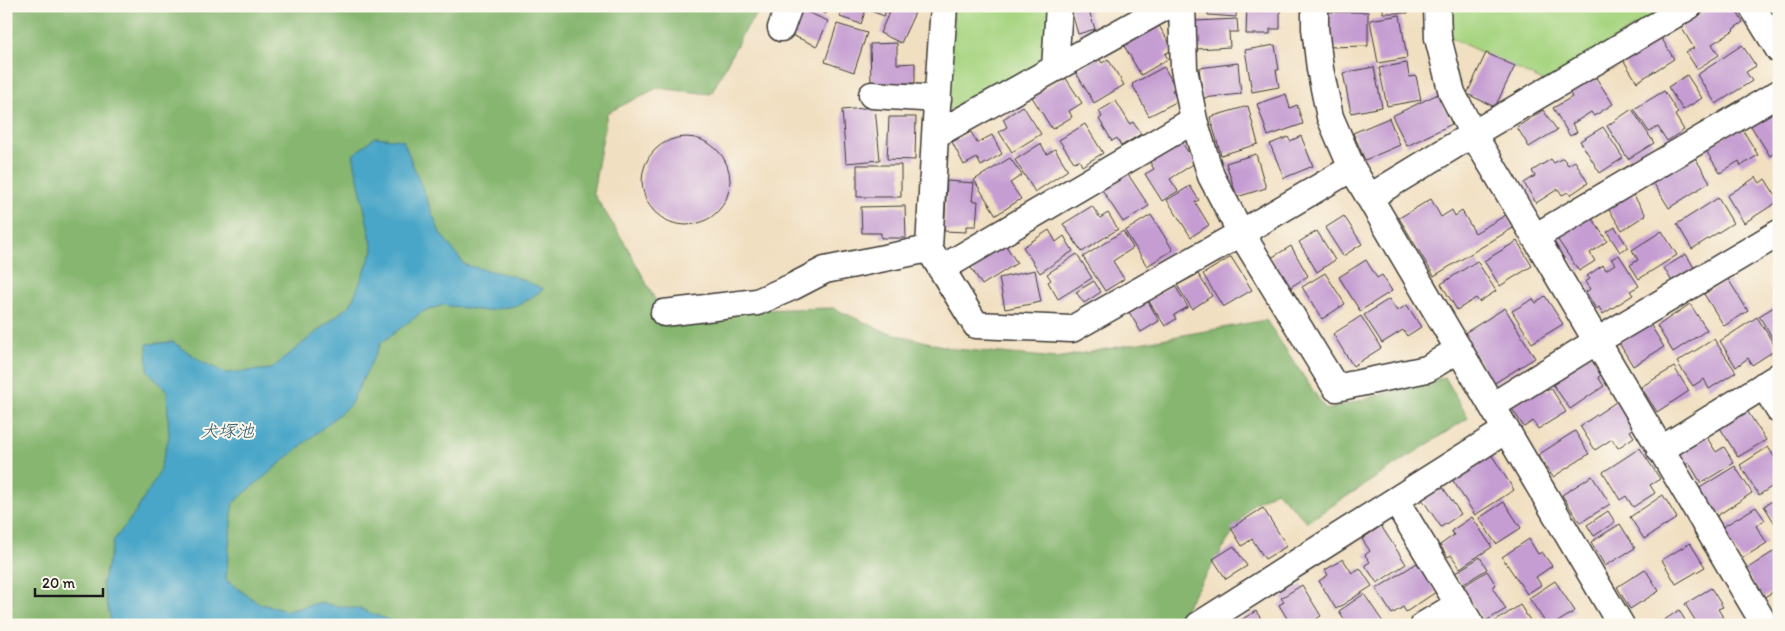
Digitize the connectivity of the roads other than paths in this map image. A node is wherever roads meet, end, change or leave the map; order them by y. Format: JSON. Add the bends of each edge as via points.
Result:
{"nodes":[{"id":1,"x":944,"y":6,"type":"edge"},
{"id":2,"x":1059,"y":6,"type":"edge"},
{"id":3,"x":1167,"y":6,"type":"edge"},
{"id":4,"x":1182,"y":6,"type":"edge"},
{"id":5,"x":1315,"y":6,"type":"edge"},
{"id":6,"x":1437,"y":6,"type":"edge"},
{"id":7,"x":1752,"y":6,"type":"edge"},
{"id":8,"x":1677,"y":9,"type":"edge"},
{"id":9,"x":1779,"y":50,"type":"edge"},
{"id":10,"x":1055,"y":68,"type":"junction"},
{"id":11,"x":1779,"y":93,"type":"edge"},
{"id":12,"x":872,"y":95,"type":"dead end"},
{"id":13,"x":938,"y":99,"type":"junction"},
{"id":14,"x":1194,"y":120,"type":"junction"},
{"id":15,"x":1473,"y":134,"type":"junction"},
{"id":16,"x":935,"y":135,"type":"junction"},
{"id":17,"x":1352,"y":168,"type":"junction"},
{"id":18,"x":1370,"y":197,"type":"junction"},
{"id":19,"x":1779,"y":233,"type":"edge"},
{"id":20,"x":1241,"y":234,"type":"junction"},
{"id":21,"x":1536,"y":237,"type":"junction"},
{"id":22,"x":935,"y":259,"type":"junction"},
{"id":23,"x":664,"y":313,"type":"dead end"},
{"id":24,"x":1597,"y":341,"type":"junction"},
{"id":25,"x":1459,"y":349,"type":"junction"},
{"id":26,"x":1771,"y":381,"type":"edge"},
{"id":27,"x":1492,"y":406,"type":"junction"},
{"id":28,"x":1779,"y":410,"type":"edge"},
{"id":29,"x":1506,"y":430,"type":"junction"},
{"id":30,"x":1660,"y":450,"type":"junction"},
{"id":31,"x":1396,"y":501,"type":"junction"},
{"id":32,"x":1465,"y":614,"type":"edge"},
{"id":33,"x":1199,"y":625,"type":"edge"},
{"id":34,"x":1424,"y":625,"type":"edge"},
{"id":35,"x":1621,"y":625,"type":"edge"},
{"id":36,"x":1765,"y":625,"type":"edge"}],
"edges":[{"from":1,"to":13,"type":"street"},
{"from":2,"to":10,"type":"street"},
{"from":3,"to":10,"type":"street"},
{"from":4,"to":14,"type":"street","via":[[1184,69]]},
{"from":5,"to":17,"type":"street","via":[[1320,69],[1330,117]]},
{"from":6,"to":15,"type":"street","via":[[1438,38],[1452,93]]},
{"from":7,"to":9,"type":"street"},
{"from":8,"to":15,"type":"street"},
{"from":10,"to":16,"type":"street"},
{"from":11,"to":21,"type":"street"},
{"from":12,"to":13,"type":"street"},
{"from":13,"to":16,"type":"street"},
{"from":14,"to":20,"type":"street","via":[[1212,176]]},
{"from":14,"to":22,"type":"street"},
{"from":15,"to":18,"type":"street"},
{"from":15,"to":21,"type":"street"},
{"from":16,"to":22,"type":"street"},
{"from":17,"to":18,"type":"street"},
{"from":17,"to":20,"type":"street"},
{"from":18,"to":25,"type":"street"},
{"from":19,"to":24,"type":"street"},
{"from":20,"to":22,"type":"street","via":[[1072,329],[976,325]]},
{"from":20,"to":25,"type":"street","via":[[1336,388],[1427,369]]},
{"from":21,"to":24,"type":"street"},
{"from":22,"to":23,"type":"street","via":[[825,270],[757,302]]},
{"from":24,"to":27,"type":"street"},
{"from":24,"to":30,"type":"street"},
{"from":25,"to":27,"type":"street"},
{"from":26,"to":28,"type":"street"},
{"from":26,"to":30,"type":"street"},
{"from":27,"to":29,"type":"street"},
{"from":29,"to":31,"type":"street"},
{"from":29,"to":35,"type":"street"},
{"from":30,"to":36,"type":"street"},
{"from":31,"to":32,"type":"street"},
{"from":31,"to":33,"type":"street"},
{"from":32,"to":34,"type":"street"}]}
